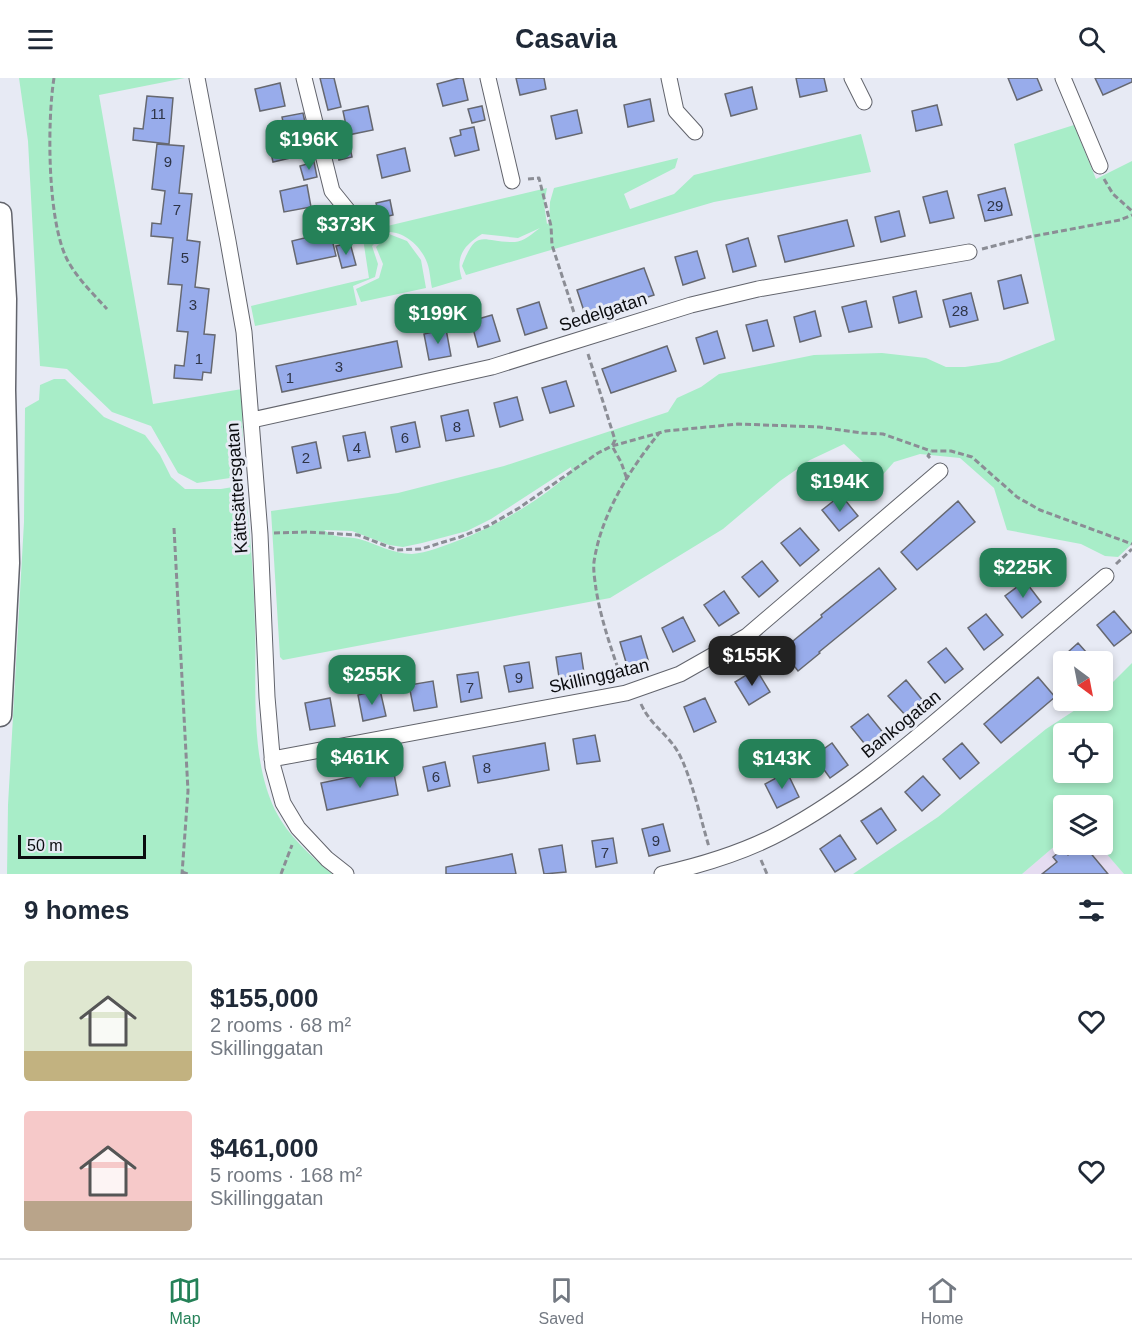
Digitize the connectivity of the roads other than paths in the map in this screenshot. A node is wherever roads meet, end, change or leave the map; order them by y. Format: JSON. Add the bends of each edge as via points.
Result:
{"nodes":[{"id":1,"x":197,"y":78,"type":"edge"},
{"id":2,"x":304,"y":78,"type":"edge"},
{"id":3,"x":488,"y":78,"type":"edge"},
{"id":4,"x":669,"y":78,"type":"edge"},
{"id":5,"x":852,"y":78,"type":"edge"},
{"id":6,"x":1063,"y":78,"type":"edge"},
{"id":7,"x":864,"y":102,"type":"dead end"},
{"id":8,"x":695,"y":132,"type":"dead end"},
{"id":9,"x":1100,"y":166,"type":"road end"},
{"id":10,"x":512,"y":181,"type":"road end"},
{"id":11,"x":0,"y":214,"type":"edge"},
{"id":12,"x":353,"y":217,"type":"dead end"},
{"id":13,"x":969,"y":252,"type":"road end"},
{"id":14,"x":5,"y":410,"type":"junction"},
{"id":15,"x":252,"y":420,"type":"junction"},
{"id":16,"x":0,"y":448,"type":"edge"},
{"id":17,"x":940,"y":471,"type":"road end"},
{"id":18,"x":1106,"y":576,"type":"road end"},
{"id":19,"x":0,"y":715,"type":"edge"},
{"id":20,"x":272,"y":759,"type":"junction"},
{"id":21,"x":346,"y":874,"type":"edge"},
{"id":22,"x":662,"y":874,"type":"edge"}],
"edges":[{"from":1,"to":15,"type":"street","name":"Kättsättersgatan","via":[[240,305]]},
{"from":2,"to":12,"type":"street","via":[[332,191]]},
{"from":3,"to":10,"type":"street"},
{"from":4,"to":8,"type":"street","via":[[676,111]]},
{"from":5,"to":7,"type":"street"},
{"from":6,"to":9,"type":"street"},
{"from":11,"to":14,"type":"main road"},
{"from":13,"to":15,"type":"street","name":"Sedelgatan","via":[[758,289],[691,305],[492,368]]},
{"from":14,"to":16,"type":"main road"},
{"from":14,"to":19,"type":"main road","via":[[8,563]]},
{"from":15,"to":20,"type":"street","name":"Kättsättersgatan"},
{"from":17,"to":20,"type":"street","name":"Skillinggatan","via":[[747,636],[680,675],[639,690]]},
{"from":18,"to":22,"type":"street","name":"Bankogatan","via":[[866,778],[781,833],[713,861]]},
{"from":20,"to":21,"type":"street","name":"Kättsättersgatan","via":[[283,803],[298,828]]}]}
